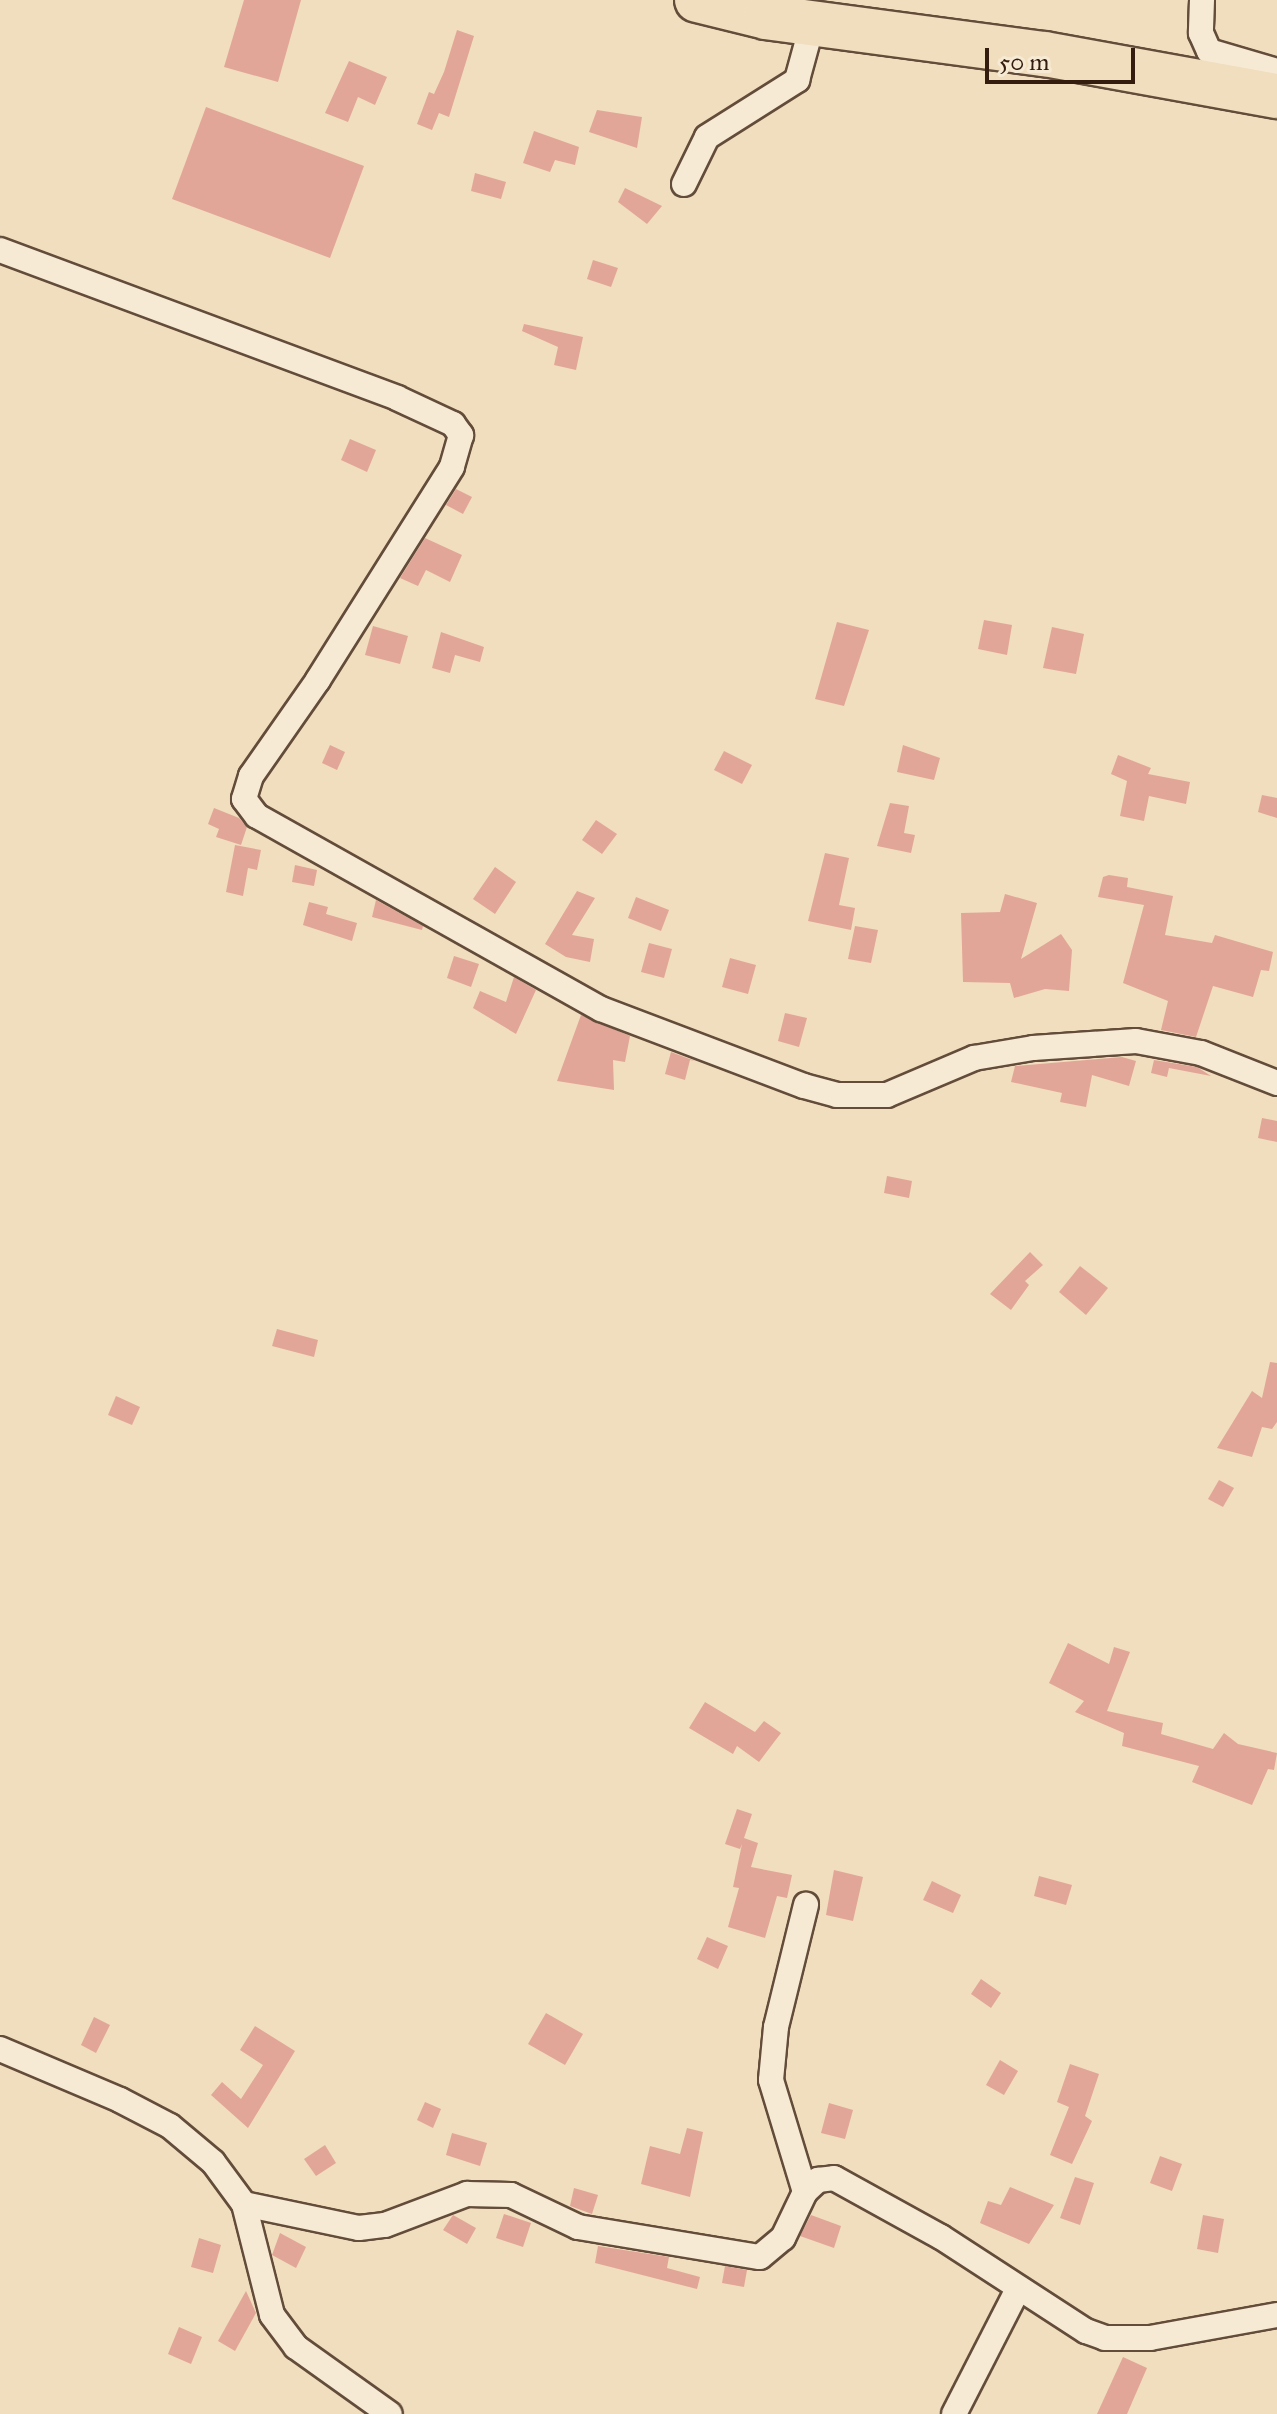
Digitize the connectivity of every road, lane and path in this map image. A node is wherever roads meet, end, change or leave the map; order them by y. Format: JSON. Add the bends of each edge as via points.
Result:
{"nodes":[{"id":1,"x":697,"y":0,"type":"edge"},
{"id":2,"x":1202,"y":0,"type":"edge"},
{"id":3,"x":812,"y":25,"type":"junction"},
{"id":4,"x":1277,"y":71,"type":"edge"},
{"id":5,"x":1277,"y":96,"type":"edge"},
{"id":6,"x":684,"y":184,"type":"dead end"},
{"id":7,"x":0,"y":250,"type":"edge"},
{"id":8,"x":1277,"y":1083,"type":"edge"},
{"id":9,"x":806,"y":1905,"type":"dead end"},
{"id":10,"x":0,"y":2049,"type":"edge"},
{"id":11,"x":805,"y":2192,"type":"junction"},
{"id":12,"x":244,"y":2204,"type":"junction"},
{"id":13,"x":1018,"y":2289,"type":"junction"},
{"id":14,"x":1277,"y":2315,"type":"edge"},
{"id":15,"x":390,"y":2414,"type":"edge"},
{"id":16,"x":954,"y":2414,"type":"edge"}],
"edges":[{"from":1,"to":3,"type":"highway"},
{"from":2,"to":4,"type":"street","via":[[1201,33],[1209,51]]},
{"from":3,"to":5,"type":"highway","via":[[1061,56]]},
{"from":3,"to":6,"type":"street","via":[[793,85],[707,137]]},
{"from":7,"to":8,"type":"street","via":[[397,398],[453,424],[461,435],[452,467],[251,776],[244,799],[257,816],[601,1009],[837,1095],[887,1095],[974,1058],[1136,1041],[1201,1053]]},
{"from":9,"to":11,"type":"street","via":[[776,2027],[771,2080]]},
{"from":10,"to":12,"type":"street","via":[[170,2126],[213,2162]]},
{"from":11,"to":12,"type":"street","via":[[783,2238],[760,2257],[578,2227],[511,2195],[467,2194],[385,2225],[359,2228]]},
{"from":11,"to":13,"type":"street","via":[[818,2180],[834,2178],[854,2185]]},
{"from":12,"to":15,"type":"street","via":[[272,2315],[296,2347]]},
{"from":13,"to":14,"type":"street","via":[[1086,2331],[1127,2340]]},
{"from":13,"to":16,"type":"street"}]}
